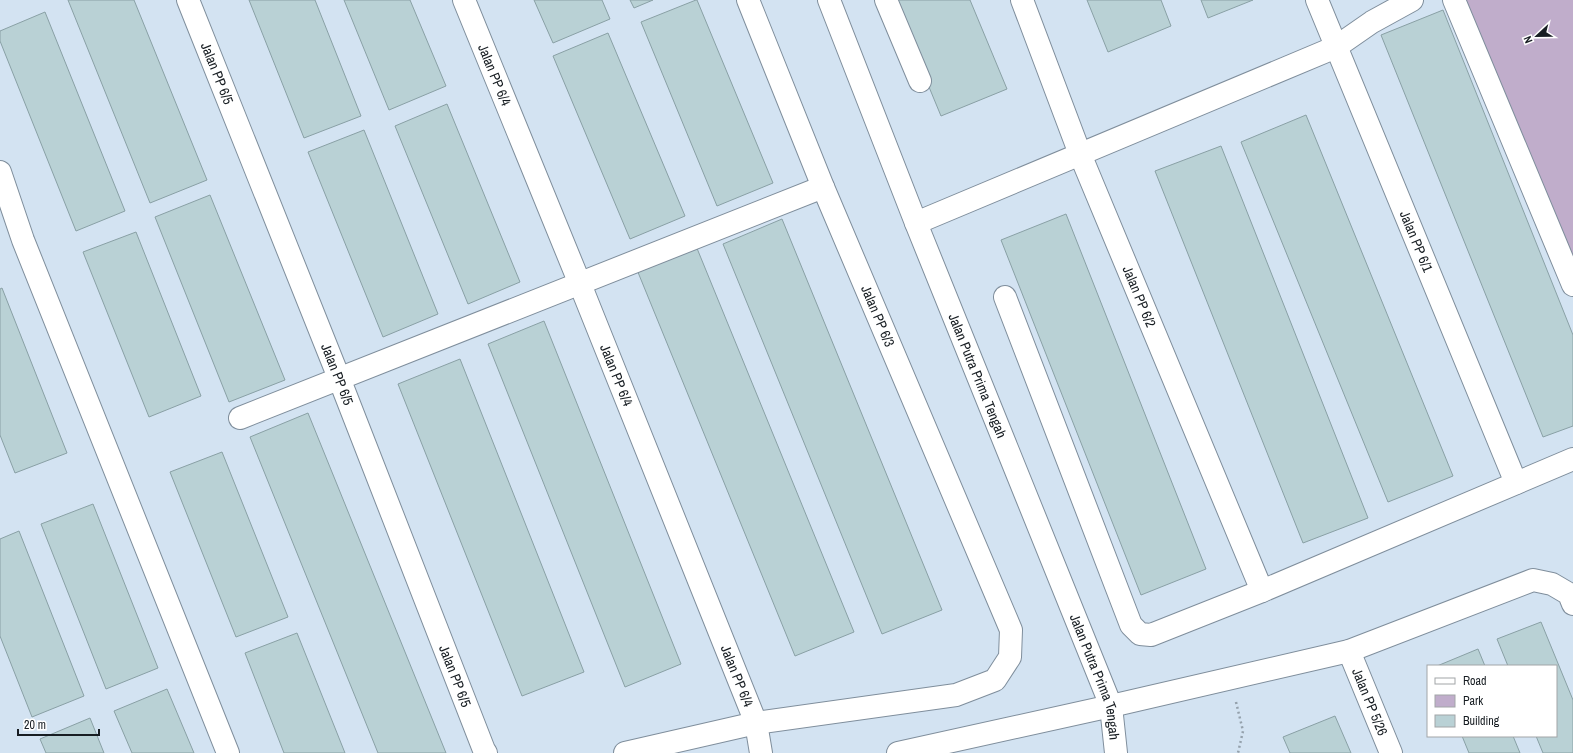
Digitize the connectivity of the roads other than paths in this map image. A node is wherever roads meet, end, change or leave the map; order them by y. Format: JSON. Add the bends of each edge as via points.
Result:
{"nodes":[{"id":1,"x":188,"y":0,"type":"edge"},
{"id":2,"x":464,"y":0,"type":"edge"},
{"id":3,"x":748,"y":0,"type":"edge"},
{"id":4,"x":829,"y":0,"type":"edge"},
{"id":5,"x":886,"y":0,"type":"edge"},
{"id":6,"x":1022,"y":0,"type":"edge"},
{"id":7,"x":1317,"y":0,"type":"edge"},
{"id":8,"x":1412,"y":0,"type":"edge"},
{"id":9,"x":1454,"y":0,"type":"edge"},
{"id":10,"x":1336,"y":47,"type":"junction"},
{"id":11,"x":920,"y":81,"type":"dead end"},
{"id":12,"x":1080,"y":154,"type":"junction"},
{"id":13,"x":0,"y":172,"type":"edge"},
{"id":14,"x":823,"y":187,"type":"junction"},
{"id":15,"x":916,"y":223,"type":"junction"},
{"id":16,"x":580,"y":284,"type":"junction"},
{"id":17,"x":1573,"y":285,"type":"edge"},
{"id":18,"x":1005,"y":297,"type":"dead end"},
{"id":19,"x":339,"y":378,"type":"junction"},
{"id":20,"x":240,"y":418,"type":"dead end"},
{"id":21,"x":1573,"y":459,"type":"edge"},
{"id":22,"x":1516,"y":483,"type":"junction"},
{"id":23,"x":1262,"y":591,"type":"junction"},
{"id":24,"x":1573,"y":604,"type":"edge"},
{"id":25,"x":1350,"y":650,"type":"junction"},
{"id":26,"x":1111,"y":706,"type":"junction"},
{"id":27,"x":756,"y":723,"type":"junction"},
{"id":28,"x":485,"y":751,"type":"edge"},
{"id":29,"x":228,"y":753,"type":"edge"},
{"id":30,"x":625,"y":753,"type":"edge"},
{"id":31,"x":761,"y":753,"type":"edge"},
{"id":32,"x":898,"y":753,"type":"edge"},
{"id":33,"x":1116,"y":753,"type":"edge"},
{"id":34,"x":1391,"y":753,"type":"edge"}],
"edges":[{"from":1,"to":19,"type":"street","name":"Jalan PP 6/5"},
{"from":2,"to":16,"type":"street","name":"Jalan PP 6/4"},
{"from":3,"to":14,"type":"street","name":"Jalan PP 6/3"},
{"from":4,"to":15,"type":"street","name":"Jalan Putra Prima Tengah"},
{"from":5,"to":11,"type":"street"},
{"from":6,"to":12,"type":"street","name":"Jalan PP 6/2"},
{"from":7,"to":10,"type":"street","name":"Jalan PP 6/1"},
{"from":8,"to":10,"type":"street","via":[[1372,22]]},
{"from":9,"to":17,"type":"street"},
{"from":10,"to":12,"type":"street"},
{"from":10,"to":22,"type":"street","name":"Jalan PP 6/1"},
{"from":12,"to":15,"type":"street"},
{"from":12,"to":23,"type":"street","name":"Jalan PP 6/2"},
{"from":13,"to":29,"type":"street","via":[[23,240]]},
{"from":14,"to":16,"type":"street"},
{"from":14,"to":27,"type":"street","name":"Jalan PP 6/3","via":[[1011,630],[1010,657],[996,680],[956,695]]},
{"from":15,"to":26,"type":"street","name":"Jalan Putra Prima Tengah"},
{"from":16,"to":19,"type":"street"},
{"from":16,"to":27,"type":"street","name":"Jalan PP 6/4"},
{"from":18,"to":23,"type":"street","via":[[1131,625],[1140,634],[1151,635]]},
{"from":19,"to":20,"type":"street"},
{"from":19,"to":28,"type":"street","name":"Jalan PP 6/5"},
{"from":21,"to":22,"type":"street"},
{"from":22,"to":23,"type":"street"},
{"from":24,"to":25,"type":"street","via":[[1569,594],[1552,584],[1533,580]]},
{"from":25,"to":26,"type":"street"},
{"from":25,"to":34,"type":"street","name":"Jalan PP 5/26"},
{"from":26,"to":32,"type":"street"},
{"from":26,"to":33,"type":"street","name":"Jalan Putra Prima Tengah"},
{"from":27,"to":30,"type":"street"},
{"from":27,"to":31,"type":"street","name":"Jalan PP 6/4"}]}
